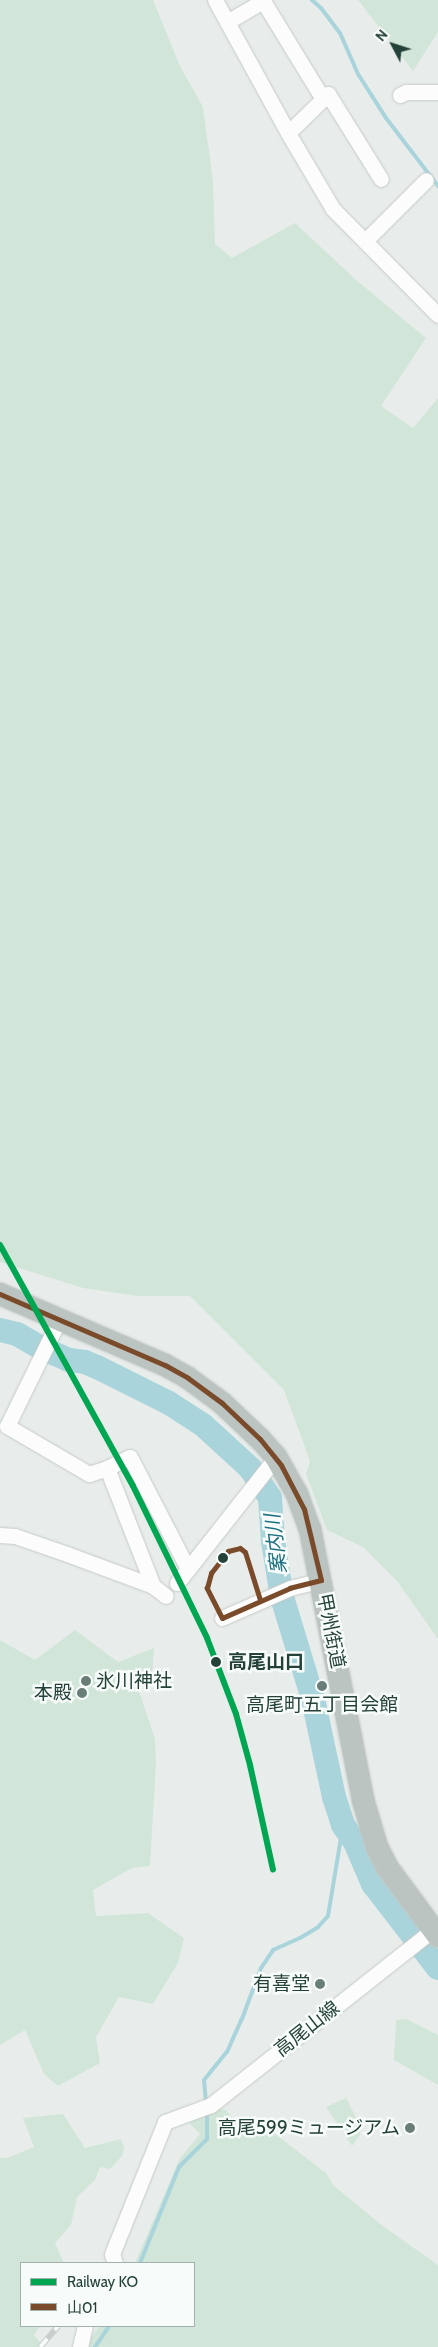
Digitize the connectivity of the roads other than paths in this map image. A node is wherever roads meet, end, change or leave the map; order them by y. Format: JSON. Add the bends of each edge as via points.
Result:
{"nodes":[{"id":1,"x":214,"y":0,"type":"edge"},
{"id":2,"x":227,"y":22,"type":"junction"},
{"id":3,"x":437,"y":92,"type":"edge"},
{"id":4,"x":400,"y":96,"type":"dead end"},
{"id":5,"x":323,"y":99,"type":"junction"},
{"id":6,"x":288,"y":133,"type":"junction"},
{"id":7,"x":381,"y":179,"type":"dead end"},
{"id":8,"x":426,"y":180,"type":"dead end"},
{"id":9,"x":365,"y":241,"type":"junction"},
{"id":10,"x":438,"y":315,"type":"edge"},
{"id":11,"x":0,"y":1294,"type":"edge"},
{"id":12,"x":56,"y":1326,"type":"junction"},
{"id":13,"x":271,"y":1462,"type":"junction"},
{"id":14,"x":106,"y":1468,"type":"junction"},
{"id":15,"x":0,"y":1535,"type":"edge"},
{"id":16,"x":188,"y":1569,"type":"junction"},
{"id":17,"x":321,"y":1580,"type":"junction"},
{"id":18,"x":176,"y":1583,"type":"dead end"},
{"id":19,"x":154,"y":1586,"type":"junction"},
{"id":20,"x":166,"y":1596,"type":"dead end"},
{"id":21,"x":222,"y":1618,"type":"dead end"},
{"id":22,"x":430,"y":1935,"type":"edge"},
{"id":23,"x":115,"y":2262,"type":"edge"},
{"id":24,"x":85,"y":2327,"type":"edge"},
{"id":25,"x":80,"y":2347,"type":"edge"}],
"edges":[{"from":1,"to":2,"type":"street"},
{"from":2,"to":5,"type":"street","via":[[263,0]]},
{"from":2,"to":6,"type":"street"},
{"from":3,"to":4,"type":"street","via":[[406,92]]},
{"from":5,"to":6,"type":"street"},
{"from":5,"to":7,"type":"street","via":[[328,94]]},
{"from":6,"to":9,"type":"street","via":[[333,209]]},
{"from":8,"to":9,"type":"street"},
{"from":9,"to":10,"type":"street"},
{"from":11,"to":12,"type":"highway","name":"甲州街道"},
{"from":12,"to":13,"type":"highway","name":"甲州街道","via":[[165,1365],[188,1378],[222,1403],[260,1439]]},
{"from":12,"to":14,"type":"street","via":[[7,1426],[89,1474]]},
{"from":13,"to":16,"type":"street"},
{"from":13,"to":17,"type":"highway","name":"甲州街道","via":[[304,1509]]},
{"from":14,"to":16,"type":"street","via":[[130,1457]]},
{"from":14,"to":19,"type":"street"},
{"from":15,"to":19,"type":"street","via":[[16,1536]]},
{"from":16,"to":18,"type":"street"},
{"from":17,"to":21,"type":"street","via":[[290,1588]]},
{"from":17,"to":22,"type":"highway","name":"甲州街道","via":[[363,1800],[377,1847],[386,1868]]},
{"from":19,"to":20,"type":"street"},
{"from":22,"to":23,"type":"street","name":"高尾山線","via":[[205,2108],[165,2122],[112,2254]]},
{"from":24,"to":25,"type":"street"}]}
